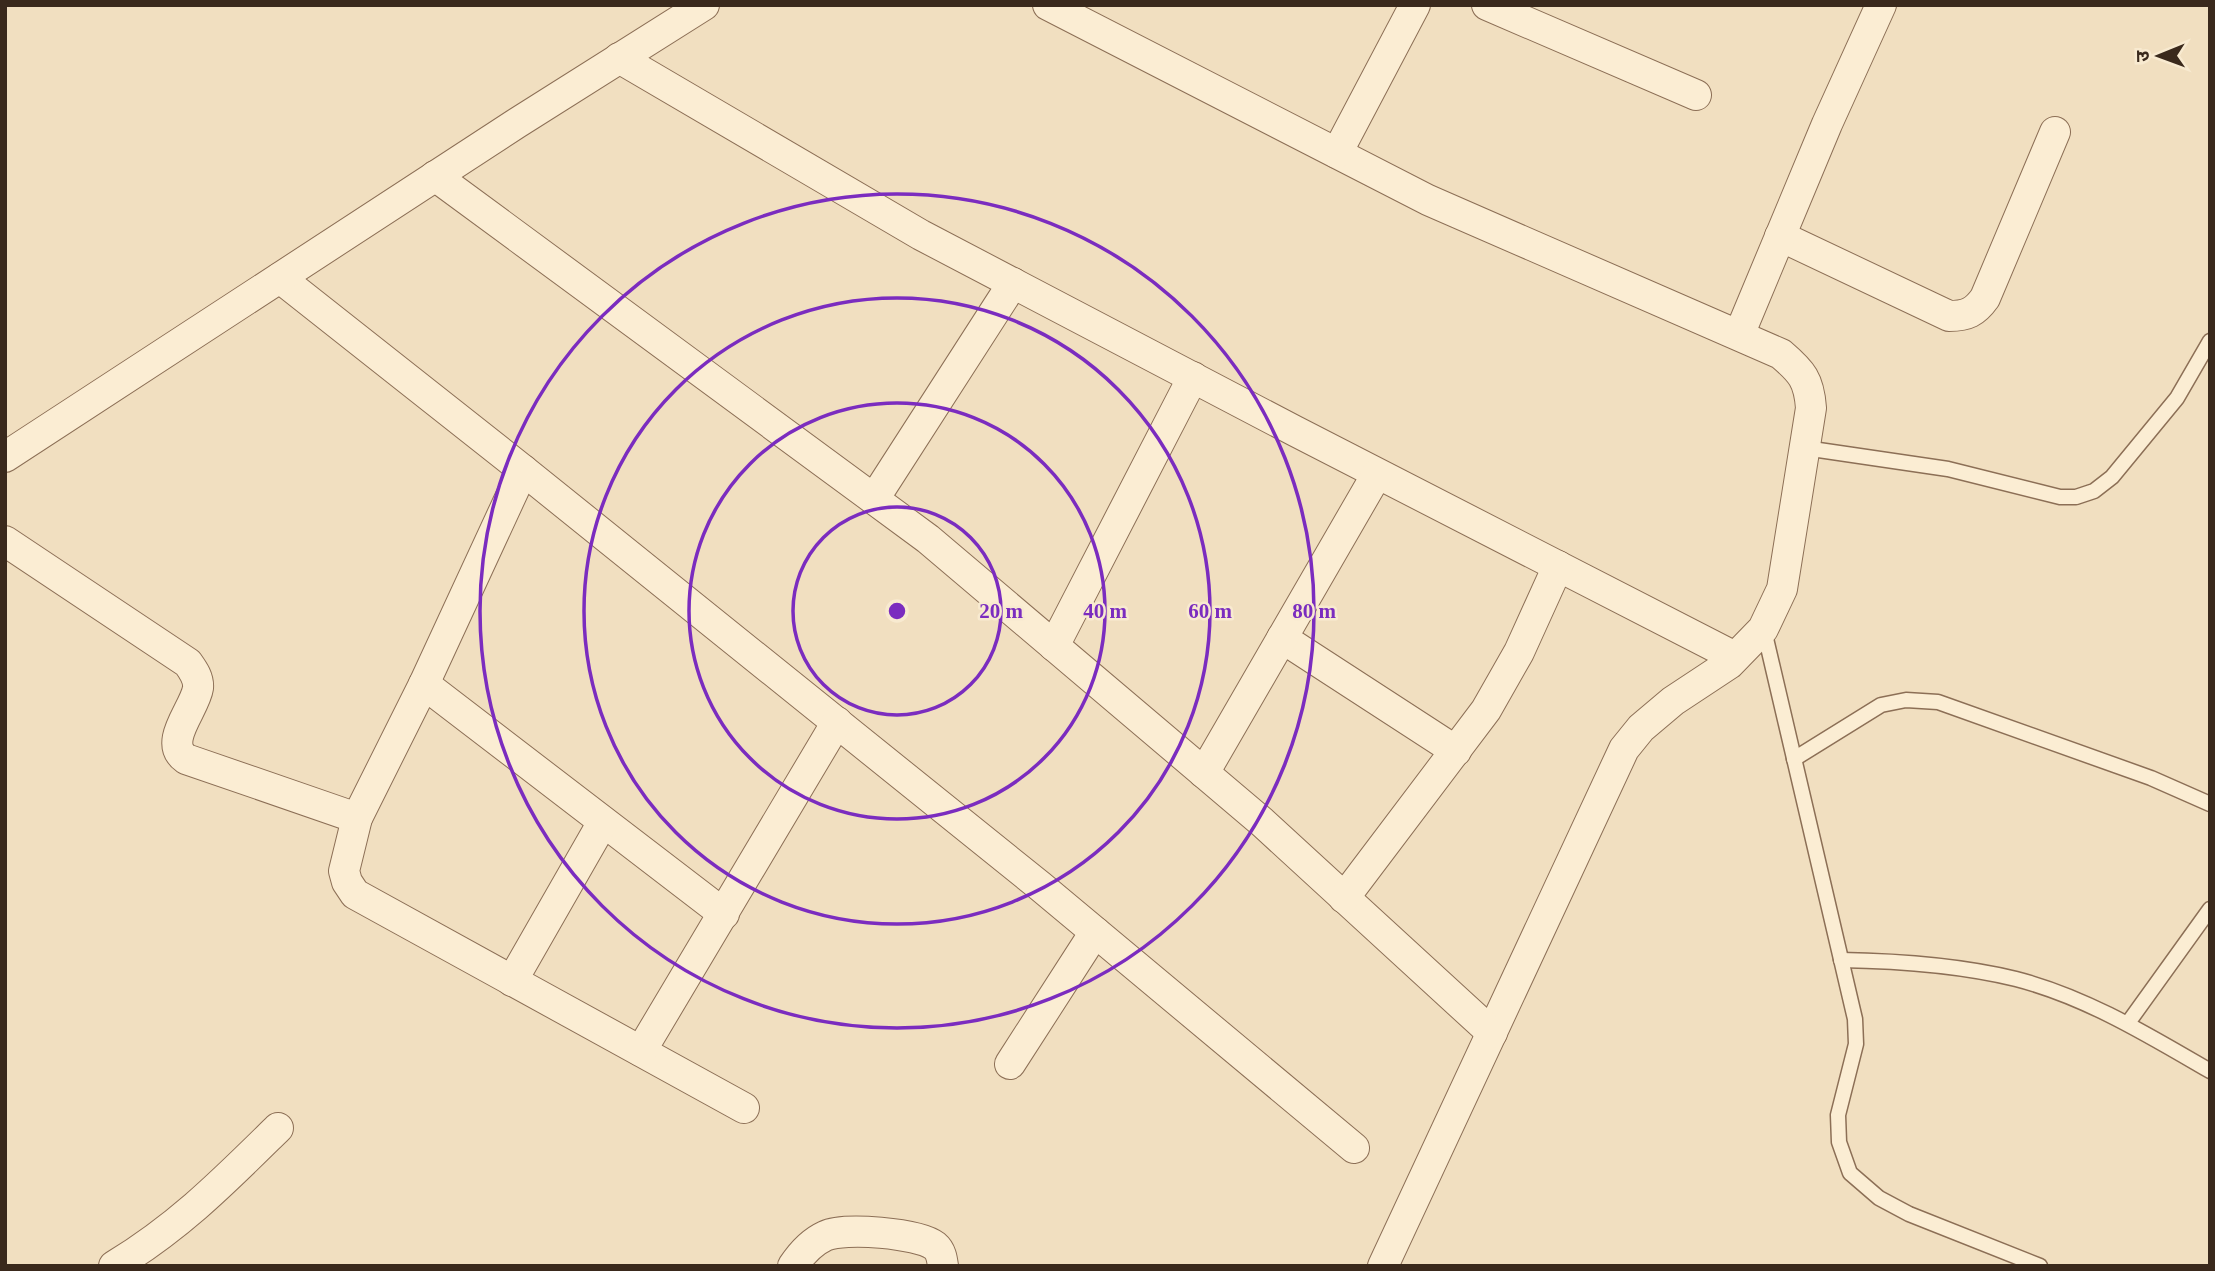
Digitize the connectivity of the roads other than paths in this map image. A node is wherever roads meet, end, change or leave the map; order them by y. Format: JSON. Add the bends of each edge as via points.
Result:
{"nodes":[{"id":1,"x":704,"y":5,"type":"edge"},
{"id":2,"x":1048,"y":5,"type":"edge"},
{"id":3,"x":1415,"y":5,"type":"edge"},
{"id":4,"x":1486,"y":5,"type":"edge"},
{"id":5,"x":1881,"y":5,"type":"edge"},
{"id":6,"x":619,"y":58,"type":"junction"},
{"id":7,"x":1696,"y":95,"type":"dead end"},
{"id":8,"x":2055,"y":132,"type":"dead end"},
{"id":9,"x":1337,"y":153,"type":"junction"},
{"id":10,"x":435,"y":176,"type":"junction"},
{"id":11,"x":1780,"y":236,"type":"junction"},
{"id":12,"x":279,"y":278,"type":"junction"},
{"id":13,"x":1013,"y":283,"type":"junction"},
{"id":14,"x":1739,"y":335,"type":"junction"},
{"id":15,"x":2210,"y":341,"type":"edge"},
{"id":16,"x":1193,"y":377,"type":"junction"},
{"id":17,"x":1804,"y":448,"type":"junction"},
{"id":18,"x":5,"y":457,"type":"edge"},
{"id":19,"x":523,"y":470,"type":"junction"},
{"id":20,"x":1377,"y":474,"type":"junction"},
{"id":21,"x":874,"y":499,"type":"junction"},
{"id":22,"x":5,"y":541,"type":"edge"},
{"id":23,"x":1558,"y":566,"type":"junction"},
{"id":24,"x":1763,"y":629,"type":"junction"},
{"id":25,"x":1282,"y":638,"type":"junction"},
{"id":26,"x":1054,"y":646,"type":"junction"},
{"id":27,"x":1735,"y":657,"type":"junction"},
{"id":28,"x":424,"y":684,"type":"junction"},
{"id":29,"x":837,"y":722,"type":"junction"},
{"id":30,"x":1456,"y":751,"type":"junction"},
{"id":31,"x":1794,"y":759,"type":"junction"},
{"id":32,"x":1204,"y":773,"type":"junction"},
{"id":33,"x":2210,"y":804,"type":"edge"},
{"id":34,"x":357,"y":818,"type":"junction"},
{"id":35,"x":603,"y":822,"type":"junction"},
{"id":36,"x":1345,"y":898,"type":"junction"},
{"id":37,"x":2210,"y":909,"type":"edge"},
{"id":38,"x":724,"y":914,"type":"junction"},
{"id":39,"x":1095,"y":932,"type":"junction"},
{"id":40,"x":1841,"y":960,"type":"junction"},
{"id":41,"x":512,"y":981,"type":"junction"},
{"id":42,"x":2128,"y":1023,"type":"junction"},
{"id":43,"x":1492,"y":1033,"type":"junction"},
{"id":44,"x":641,"y":1051,"type":"junction"},
{"id":45,"x":1010,"y":1064,"type":"dead end"},
{"id":46,"x":2210,"y":1071,"type":"edge"},
{"id":47,"x":744,"y":1108,"type":"dead end"},
{"id":48,"x":278,"y":1128,"type":"dead end"},
{"id":49,"x":1354,"y":1148,"type":"dead end"},
{"id":50,"x":114,"y":1266,"type":"edge"},
{"id":51,"x":793,"y":1266,"type":"edge"},
{"id":52,"x":943,"y":1266,"type":"edge"},
{"id":53,"x":1382,"y":1266,"type":"edge"},
{"id":54,"x":2040,"y":1266,"type":"edge"}],
"edges":[{"from":1,"to":6,"type":"street"},
{"from":2,"to":9,"type":"street"},
{"from":3,"to":9,"type":"street"},
{"from":4,"to":7,"type":"street"},
{"from":5,"to":11,"type":"street"},
{"from":6,"to":10,"type":"street"},
{"from":6,"to":13,"type":"street","via":[[921,235]]},
{"from":8,"to":11,"type":"street","via":[[1985,298],[1976,310],[1963,316],[1950,316]]},
{"from":9,"to":14,"type":"street","via":[[1428,200]]},
{"from":10,"to":12,"type":"street"},
{"from":10,"to":21,"type":"street"},
{"from":11,"to":14,"type":"street"},
{"from":12,"to":18,"type":"street"},
{"from":12,"to":19,"type":"street"},
{"from":13,"to":16,"type":"street"},
{"from":13,"to":21,"type":"street"},
{"from":14,"to":17,"type":"street","via":[[1781,354],[1799,369],[1810,388]]},
{"from":15,"to":17,"type":"lane","via":[[2177,398],[2112,477],[2076,497],[1948,469]]},
{"from":16,"to":20,"type":"street"},
{"from":16,"to":26,"type":"street"},
{"from":17,"to":24,"type":"street","via":[[1782,589]]},
{"from":19,"to":28,"type":"street"},
{"from":19,"to":29,"type":"street"},
{"from":20,"to":23,"type":"street"},
{"from":20,"to":25,"type":"street"},
{"from":21,"to":26,"type":"street"},
{"from":22,"to":34,"type":"street","via":[[187,663],[196,674],[198,688],[178,737],[180,755]]},
{"from":23,"to":27,"type":"street"},
{"from":23,"to":30,"type":"street","via":[[1519,652]]},
{"from":24,"to":27,"type":"street"},
{"from":24,"to":31,"type":"lane"},
{"from":25,"to":30,"type":"street"},
{"from":25,"to":32,"type":"street"},
{"from":26,"to":32,"type":"street"},
{"from":27,"to":43,"type":"street","via":[[1673,701],[1624,749]]},
{"from":28,"to":34,"type":"street"},
{"from":28,"to":35,"type":"street"},
{"from":29,"to":38,"type":"street"},
{"from":29,"to":39,"type":"street"},
{"from":30,"to":36,"type":"street"},
{"from":31,"to":33,"type":"lane","via":[[1881,705],[1906,700],[1938,702],[2151,778]]},
{"from":31,"to":40,"type":"lane"},
{"from":32,"to":36,"type":"street"},
{"from":34,"to":41,"type":"street","via":[[344,871],[355,894]]},
{"from":35,"to":38,"type":"street"},
{"from":35,"to":41,"type":"street"},
{"from":36,"to":43,"type":"street"},
{"from":37,"to":42,"type":"lane"},
{"from":38,"to":44,"type":"street"},
{"from":39,"to":45,"type":"street"},
{"from":39,"to":49,"type":"street"},
{"from":40,"to":42,"type":"lane","via":[[1953,966],[2018,980]]},
{"from":40,"to":54,"type":"lane","via":[[1856,1019],[1856,1044],[1838,1115],[1839,1142],[1850,1173],[1879,1198],[1909,1214]]},
{"from":41,"to":44,"type":"street"},
{"from":42,"to":46,"type":"lane"},
{"from":43,"to":53,"type":"street"},
{"from":44,"to":47,"type":"street"},
{"from":48,"to":50,"type":"street","via":[[201,1204]]},
{"from":51,"to":52,"type":"street","via":[[825,1236],[862,1231],[928,1242],[939,1251]]}]}
